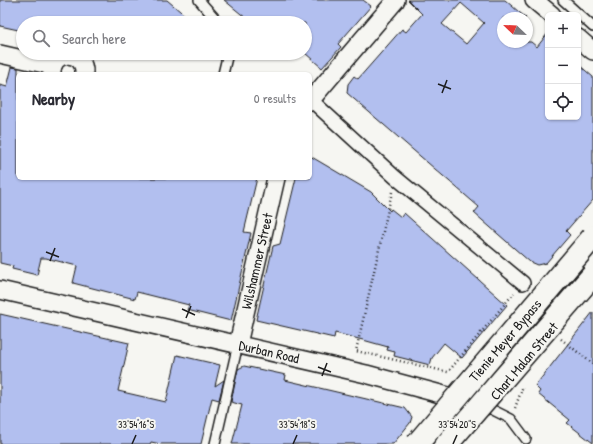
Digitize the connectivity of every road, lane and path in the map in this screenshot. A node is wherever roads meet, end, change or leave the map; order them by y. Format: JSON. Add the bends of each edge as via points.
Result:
{"nodes":[{"id":1,"x":199,"y":0,"type":"edge"},
{"id":2,"x":396,"y":0,"type":"edge"},
{"id":3,"x":534,"y":0,"type":"edge"},
{"id":4,"x":563,"y":0,"type":"edge"},
{"id":5,"x":548,"y":12,"type":"edge"},
{"id":6,"x":213,"y":16,"type":"edge"},
{"id":7,"x":593,"y":27,"type":"edge"},
{"id":8,"x":581,"y":40,"type":"edge"},
{"id":9,"x":593,"y":50,"type":"edge"},
{"id":10,"x":0,"y":54,"type":"edge"},
{"id":11,"x":16,"y":59,"type":"edge"},
{"id":12,"x":20,"y":60,"type":"edge"},
{"id":13,"x":57,"y":60,"type":"edge"},
{"id":14,"x":80,"y":60,"type":"edge"},
{"id":15,"x":226,"y":60,"type":"edge"},
{"id":16,"x":52,"y":70,"type":"edge"},
{"id":17,"x":85,"y":72,"type":"edge"},
{"id":18,"x":223,"y":72,"type":"edge"},
{"id":19,"x":312,"y":98,"type":"edge"},
{"id":20,"x":312,"y":102,"type":"edge"},
{"id":21,"x":395,"y":177,"type":"junction"},
{"id":22,"x":276,"y":180,"type":"edge"},
{"id":23,"x":593,"y":237,"type":"edge"},
{"id":24,"x":593,"y":247,"type":"edge"},
{"id":25,"x":593,"y":275,"type":"edge"},
{"id":26,"x":593,"y":281,"type":"edge"},
{"id":27,"x":523,"y":283,"type":"joint"},
{"id":28,"x":0,"y":290,"type":"edge"},
{"id":29,"x":559,"y":337,"type":"dead end"},
{"id":30,"x":238,"y":344,"type":"junction"},
{"id":31,"x":593,"y":364,"type":"edge"},
{"id":32,"x":524,"y":384,"type":"dead end"},
{"id":33,"x":459,"y":398,"type":"junction"},
{"id":34,"x":485,"y":406,"type":"junction"},
{"id":35,"x":511,"y":419,"type":"junction"},
{"id":36,"x":526,"y":439,"type":"dead end"},
{"id":37,"x":215,"y":444,"type":"edge"},
{"id":38,"x":417,"y":444,"type":"edge"},
{"id":39,"x":420,"y":444,"type":"edge"},
{"id":40,"x":446,"y":444,"type":"edge"},
{"id":41,"x":460,"y":444,"type":"edge"}],
"edges":[{"from":1,"to":6,"type":"lane"},
{"from":2,"to":19,"type":"street"},
{"from":3,"to":5,"type":"street"},
{"from":4,"to":7,"type":"lane"},
{"from":8,"to":9,"type":"street"},
{"from":10,"to":11,"type":"street"},
{"from":12,"to":16,"type":"street"},
{"from":13,"to":16,"type":"street"},
{"from":14,"to":17,"type":"street"},
{"from":15,"to":18,"type":"lane"},
{"from":20,"to":21,"type":"street"},
{"from":21,"to":27,"type":"street"},
{"from":21,"to":27,"type":"path","via":[[356,351],[448,372]]},
{"from":22,"to":30,"type":"street","name":"Wilshammer Street"},
{"from":23,"to":38,"type":"main road","name":"Tienie Meyer Bypass","bridge":true},
{"from":24,"to":33,"type":"street","name":"Charl Malan Street"},
{"from":25,"to":40,"type":"main road","name":"Tienie Meyer Bypass","bridge":true},
{"from":26,"to":34,"type":"street","name":"Charl Malan Street"},
{"from":28,"to":30,"type":"street","name":"Durban Road"},
{"from":29,"to":31,"type":"path"},
{"from":30,"to":33,"type":"street","name":"Durban Road"},
{"from":30,"to":37,"type":"lane"},
{"from":32,"to":35,"type":"path"},
{"from":33,"to":34,"type":"street","name":"Durban Road"},
{"from":33,"to":39,"type":"street","name":"Charl Malan Street"},
{"from":34,"to":35,"type":"lane","name":"Durban Road"},
{"from":34,"to":41,"type":"street","name":"Charl Malan Street"},
{"from":35,"to":36,"type":"lane","name":"Durban Road"}]}
